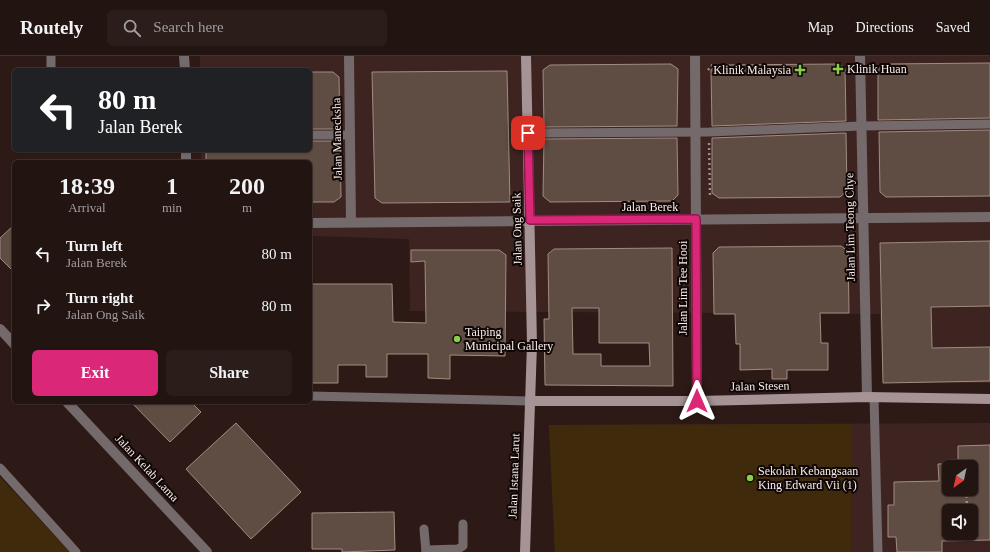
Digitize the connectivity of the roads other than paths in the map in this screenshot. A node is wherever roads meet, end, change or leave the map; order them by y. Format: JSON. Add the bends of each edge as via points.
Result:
{"nodes":[{"id":1,"x":51,"y":56,"type":"edge"},
{"id":2,"x":184,"y":56,"type":"edge"},
{"id":3,"x":349,"y":56,"type":"edge"},
{"id":4,"x":526,"y":56,"type":"edge"},
{"id":5,"x":695,"y":56,"type":"edge"},
{"id":6,"x":860,"y":56,"type":"edge"},
{"id":7,"x":51,"y":68,"type":"edge"},
{"id":8,"x":185,"y":68,"type":"edge"},
{"id":9,"x":990,"y":124,"type":"edge"},
{"id":10,"x":861,"y":126,"type":"junction"},
{"id":11,"x":696,"y":132,"type":"junction"},
{"id":12,"x":528,"y":133,"type":"junction"},
{"id":13,"x":312,"y":135,"type":"edge"},
{"id":14,"x":350,"y":135,"type":"junction"},
{"id":15,"x":990,"y":217,"type":"edge"},
{"id":16,"x":863,"y":218,"type":"junction"},
{"id":17,"x":696,"y":219,"type":"junction"},
{"id":18,"x":530,"y":220,"type":"junction"},
{"id":19,"x":351,"y":222,"type":"junction"},
{"id":20,"x":312,"y":223,"type":"edge"},
{"id":21,"x":0,"y":329,"type":"edge"},
{"id":22,"x":12,"y":342,"type":"edge"},
{"id":23,"x":312,"y":396,"type":"edge"},
{"id":24,"x":870,"y":397,"type":"junction"},
{"id":25,"x":990,"y":400,"type":"edge"},
{"id":26,"x":530,"y":401,"type":"junction"},
{"id":27,"x":697,"y":401,"type":"junction"},
{"id":28,"x":70,"y":404,"type":"edge"},
{"id":29,"x":0,"y":468,"type":"edge"},
{"id":30,"x":463,"y":524,"type":"dead end"},
{"id":31,"x":424,"y":529,"type":"dead end"},
{"id":32,"x":426,"y":551,"type":"edge"},
{"id":33,"x":76,"y":552,"type":"edge"},
{"id":34,"x":206,"y":552,"type":"edge"},
{"id":35,"x":525,"y":552,"type":"edge"},
{"id":36,"x":878,"y":552,"type":"edge"}],
"edges":[{"from":1,"to":7,"type":"lane"},
{"from":2,"to":8,"type":"street"},
{"from":3,"to":14,"type":"street","name":"Jalan Manecksha"},
{"from":4,"to":12,"type":"main road","name":"Jalan Ong Saik"},
{"from":5,"to":11,"type":"street","name":"Jalan Lim Tee Hooi"},
{"from":6,"to":10,"type":"street","name":"Jalan Lim Teong Chye"},
{"from":9,"to":10,"type":"lane"},
{"from":10,"to":11,"type":"lane"},
{"from":10,"to":16,"type":"street","name":"Jalan Lim Teong Chye"},
{"from":11,"to":12,"type":"lane"},
{"from":11,"to":17,"type":"street","name":"Jalan Lim Tee Hooi"},
{"from":12,"to":18,"type":"main road","name":"Jalan Ong Saik"},
{"from":13,"to":14,"type":"lane"},
{"from":14,"to":19,"type":"street","name":"Jalan Manecksha"},
{"from":15,"to":16,"type":"street","name":"Jalan Berek"},
{"from":16,"to":17,"type":"street","name":"Jalan Berek"},
{"from":16,"to":24,"type":"street","name":"Jalan Lim Teong Chye"},
{"from":17,"to":18,"type":"street","name":"Jalan Berek"},
{"from":17,"to":27,"type":"street","name":"Jalan Lim Tee Hooi"},
{"from":18,"to":19,"type":"street","name":"Jalan Berek"},
{"from":18,"to":26,"type":"main road","name":"Jalan Ong Saik"},
{"from":19,"to":20,"type":"street","name":"Jalan Berek"},
{"from":21,"to":22,"type":"street"},
{"from":23,"to":26,"type":"lane"},
{"from":24,"to":25,"type":"main road","name":"Jalan Stesen"},
{"from":24,"to":27,"type":"main road","name":"Jalan Stesen"},
{"from":24,"to":36,"type":"lane"},
{"from":26,"to":27,"type":"main road","name":"Jalan Stesen"},
{"from":26,"to":35,"type":"main road","name":"Jalan Istana Larut"},
{"from":28,"to":34,"type":"street","name":"Jalan Kelab Lama"},
{"from":29,"to":33,"type":"lane"},
{"from":30,"to":32,"type":"lane","via":[[463,546],[458,549]]},
{"from":31,"to":32,"type":"lane"}]}
